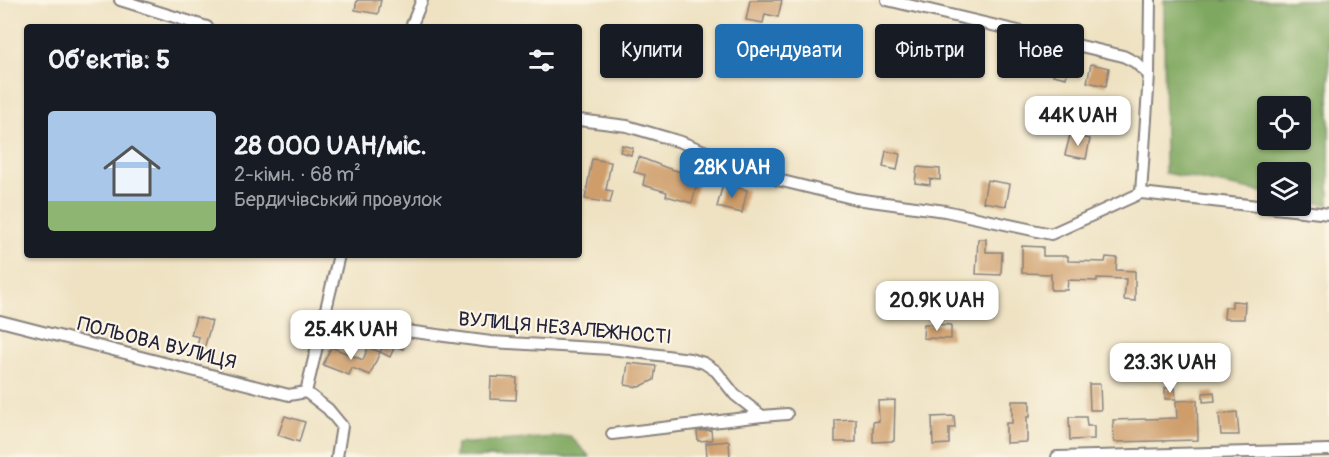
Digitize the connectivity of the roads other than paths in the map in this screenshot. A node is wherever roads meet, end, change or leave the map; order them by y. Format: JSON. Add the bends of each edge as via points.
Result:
{"nodes":[{"id":1,"x":120,"y":0,"type":"edge"},
{"id":2,"x":422,"y":0,"type":"edge"},
{"id":3,"x":887,"y":0,"type":"edge"},
{"id":4,"x":1150,"y":0,"type":"edge"},
{"id":5,"x":197,"y":24,"type":"edge"},
{"id":6,"x":412,"y":24,"type":"edge"},
{"id":7,"x":1149,"y":75,"type":"junction"},
{"id":8,"x":582,"y":120,"type":"edge"},
{"id":9,"x":1141,"y":193,"type":"junction"},
{"id":10,"x":1329,"y":214,"type":"edge"},
{"id":11,"x":338,"y":258,"type":"edge"},
{"id":12,"x":0,"y":321,"type":"edge"},
{"id":13,"x":319,"y":337,"type":"junction"},
{"id":14,"x":306,"y":392,"type":"junction"},
{"id":15,"x":787,"y":414,"type":"dead end"},
{"id":16,"x":762,"y":416,"type":"junction"},
{"id":17,"x":612,"y":434,"type":"dead end"},
{"id":18,"x":1329,"y":450,"type":"edge"},
{"id":19,"x":1099,"y":456,"type":"edge"},
{"id":20,"x":337,"y":457,"type":"edge"},
{"id":21,"x":1057,"y":457,"type":"edge"}],
"edges":[{"from":1,"to":5,"type":"street"},
{"from":2,"to":6,"type":"street"},
{"from":3,"to":7,"type":"street","via":[[1123,56]]},
{"from":4,"to":7,"type":"street"},
{"from":7,"to":9,"type":"street"},
{"from":8,"to":9,"type":"street","via":[[627,126],[681,141],[778,180],[856,199],[945,211],[1051,234]]},
{"from":9,"to":10,"type":"street"},
{"from":11,"to":13,"type":"street"},
{"from":12,"to":14,"type":"street","name":"ПОЛЬОВА ВУЛИЦЯ","via":[[289,395]]},
{"from":13,"to":14,"type":"street"},
{"from":13,"to":16,"type":"street","name":"ВУЛИЦЯ НЕЗАЛЕЖНОСТІ","via":[[351,330],[391,329],[491,342],[690,358],[716,371],[735,395]]},
{"from":14,"to":20,"type":"street","via":[[342,426]]},
{"from":15,"to":16,"type":"street"},
{"from":16,"to":17,"type":"street"},
{"from":18,"to":19,"type":"street"},
{"from":19,"to":21,"type":"street"}]}
